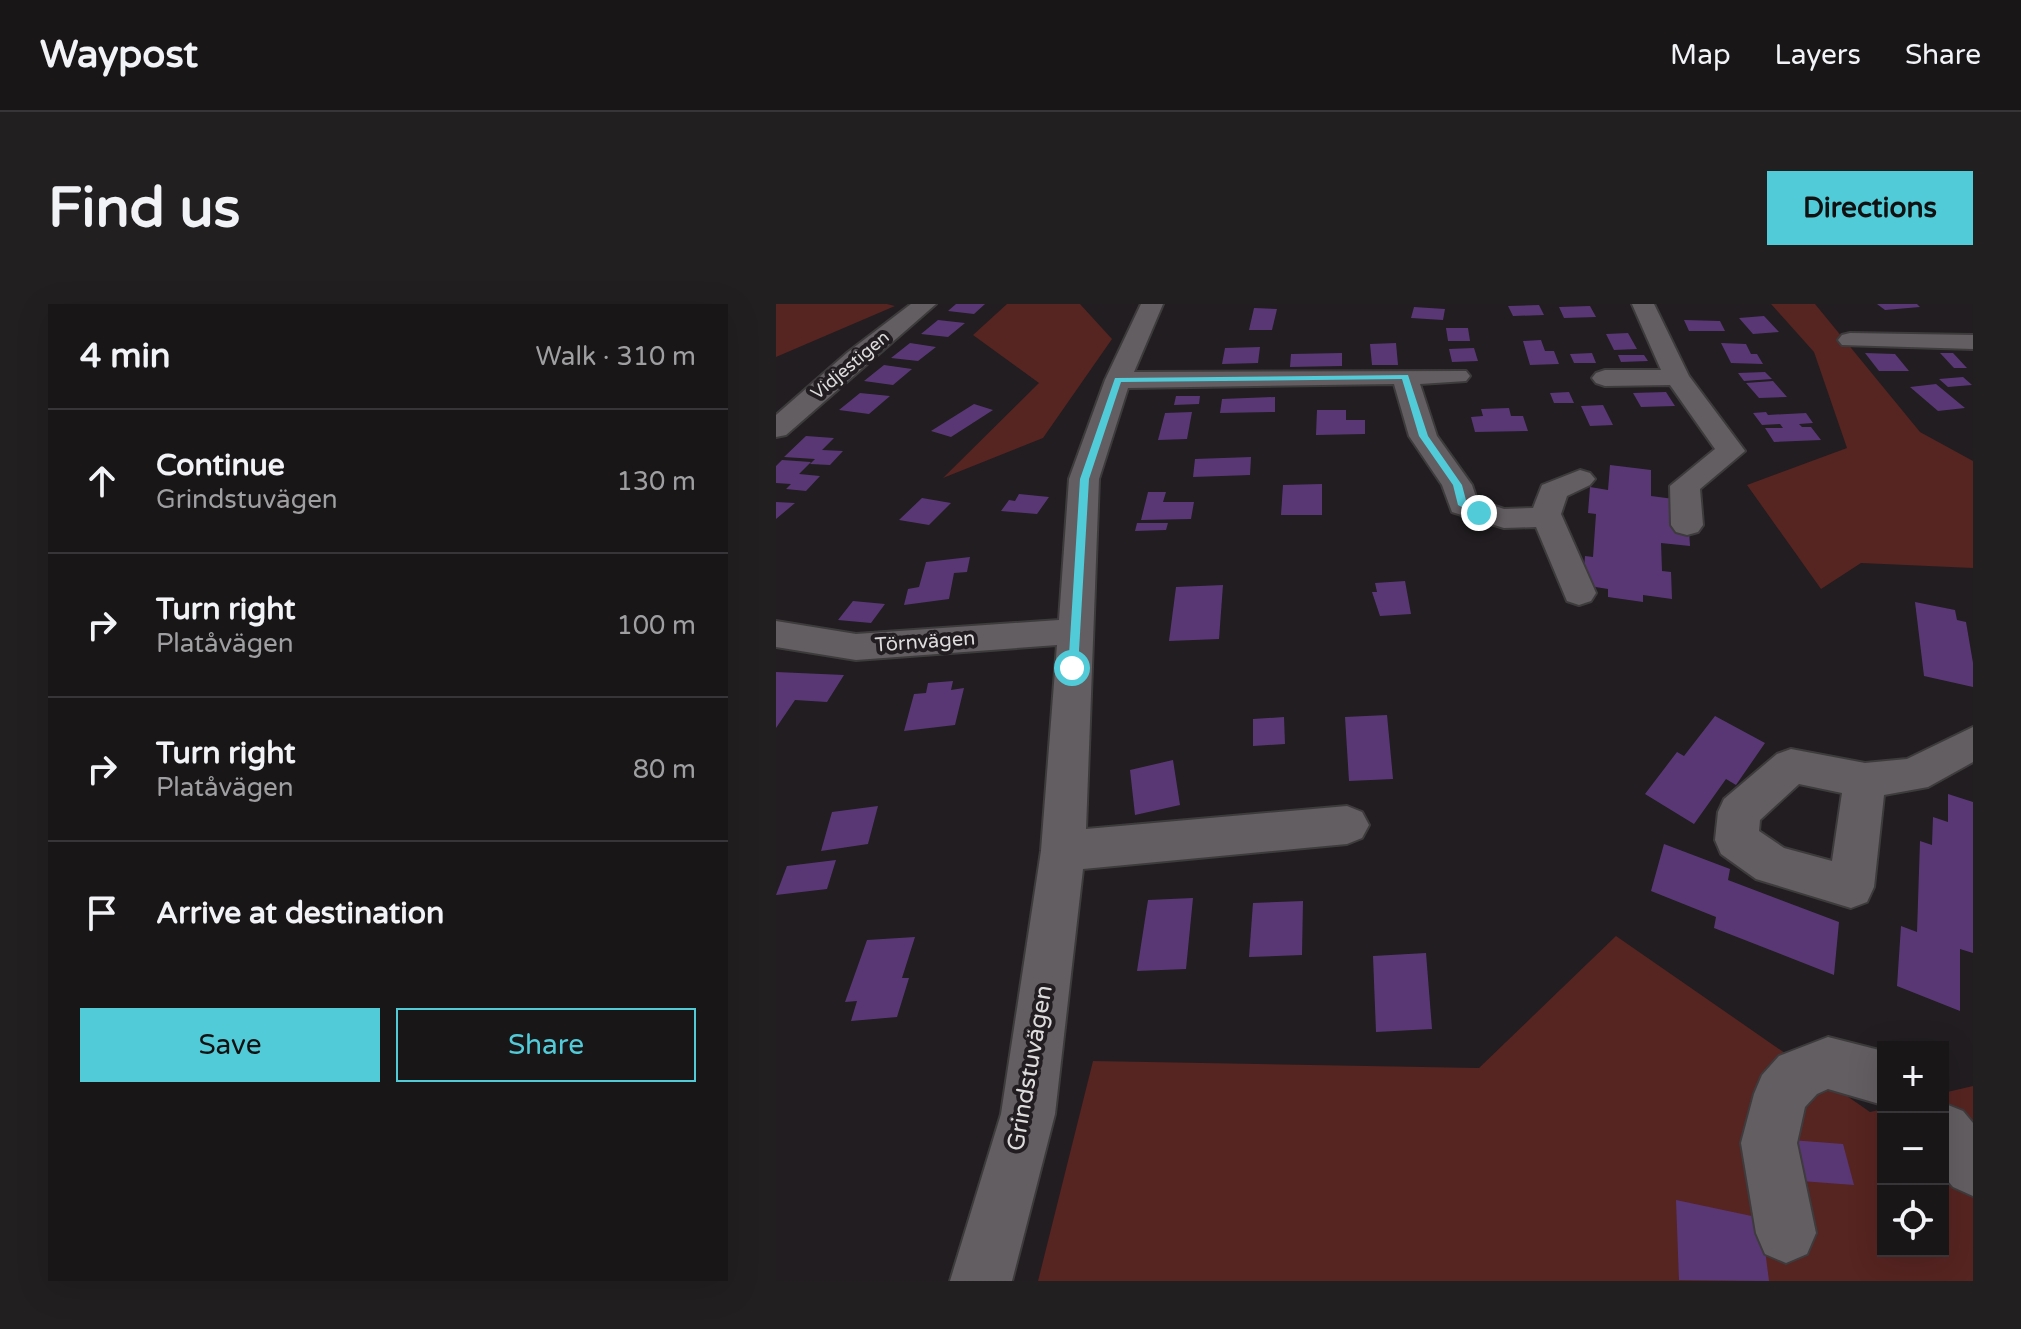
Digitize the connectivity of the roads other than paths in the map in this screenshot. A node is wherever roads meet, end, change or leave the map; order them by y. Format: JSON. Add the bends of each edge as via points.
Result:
{"nodes":[{"id":1,"x":925,"y":304,"type":"edge"},
{"id":2,"x":1152,"y":304,"type":"edge"},
{"id":3,"x":1643,"y":304,"type":"edge"},
{"id":4,"x":1850,"y":340,"type":"dead end"},
{"id":5,"x":1973,"y":342,"type":"edge"},
{"id":6,"x":1457,"y":376,"type":"dead end"},
{"id":7,"x":1405,"y":377,"type":"junction"},
{"id":8,"x":1677,"y":377,"type":"junction"},
{"id":9,"x":1605,"y":378,"type":"dead end"},
{"id":10,"x":1118,"y":380,"type":"junction"},
{"id":11,"x":776,"y":429,"type":"edge"},
{"id":12,"x":1580,"y":479,"type":"dead end"},
{"id":13,"x":1546,"y":514,"type":"junction"},
{"id":14,"x":1687,"y":525,"type":"dead end"},
{"id":15,"x":1579,"y":593,"type":"dead end"},
{"id":16,"x":1074,"y":631,"type":"junction"},
{"id":17,"x":776,"y":634,"type":"edge"},
{"id":18,"x":1973,"y":743,"type":"edge"},
{"id":19,"x":1865,"y":780,"type":"dead end"},
{"id":20,"x":1347,"y":825,"type":"dead end"},
{"id":21,"x":1063,"y":851,"type":"junction"},
{"id":22,"x":1877,"y":1076,"type":"edge"},
{"id":23,"x":1949,"y":1138,"type":"edge"},
{"id":24,"x":1973,"y":1167,"type":"edge"},
{"id":25,"x":1786,"y":1233,"type":"dead end"},
{"id":26,"x":981,"y":1281,"type":"edge"}],
"edges":[{"from":1,"to":11,"type":"street","name":"Vidjestigen"},
{"from":2,"to":10,"type":"street","name":"Grindstuvägen"},
{"from":3,"to":8,"type":"street"},
{"from":4,"to":5,"type":"street"},
{"from":6,"to":7,"type":"street"},
{"from":7,"to":10,"type":"street"},
{"from":7,"to":13,"type":"street","via":[[1423,436],[1457,485],[1463,505],[1501,520],[1528,521]]},
{"from":8,"to":9,"type":"street"},
{"from":8,"to":14,"type":"street","via":[[1731,451],[1685,486]]},
{"from":10,"to":16,"type":"street","name":"Grindstuvägen","via":[[1084,479]]},
{"from":12,"to":13,"type":"street","via":[[1553,491]]},
{"from":13,"to":15,"type":"street"},
{"from":16,"to":17,"type":"street","name":"Törnvägen","via":[[856,647]]},
{"from":16,"to":21,"type":"street","name":"Grindstuvägen"},
{"from":18,"to":19,"type":"street","via":[[1913,775]]},
{"from":20,"to":21,"type":"street"},
{"from":21,"to":26,"type":"street","name":"Grindstuvägen","via":[[1028,1114]]},
{"from":22,"to":25,"type":"street","via":[[1828,1063],[1798,1075],[1781,1094],[1769,1143]]},
{"from":23,"to":24,"type":"street"}]}
